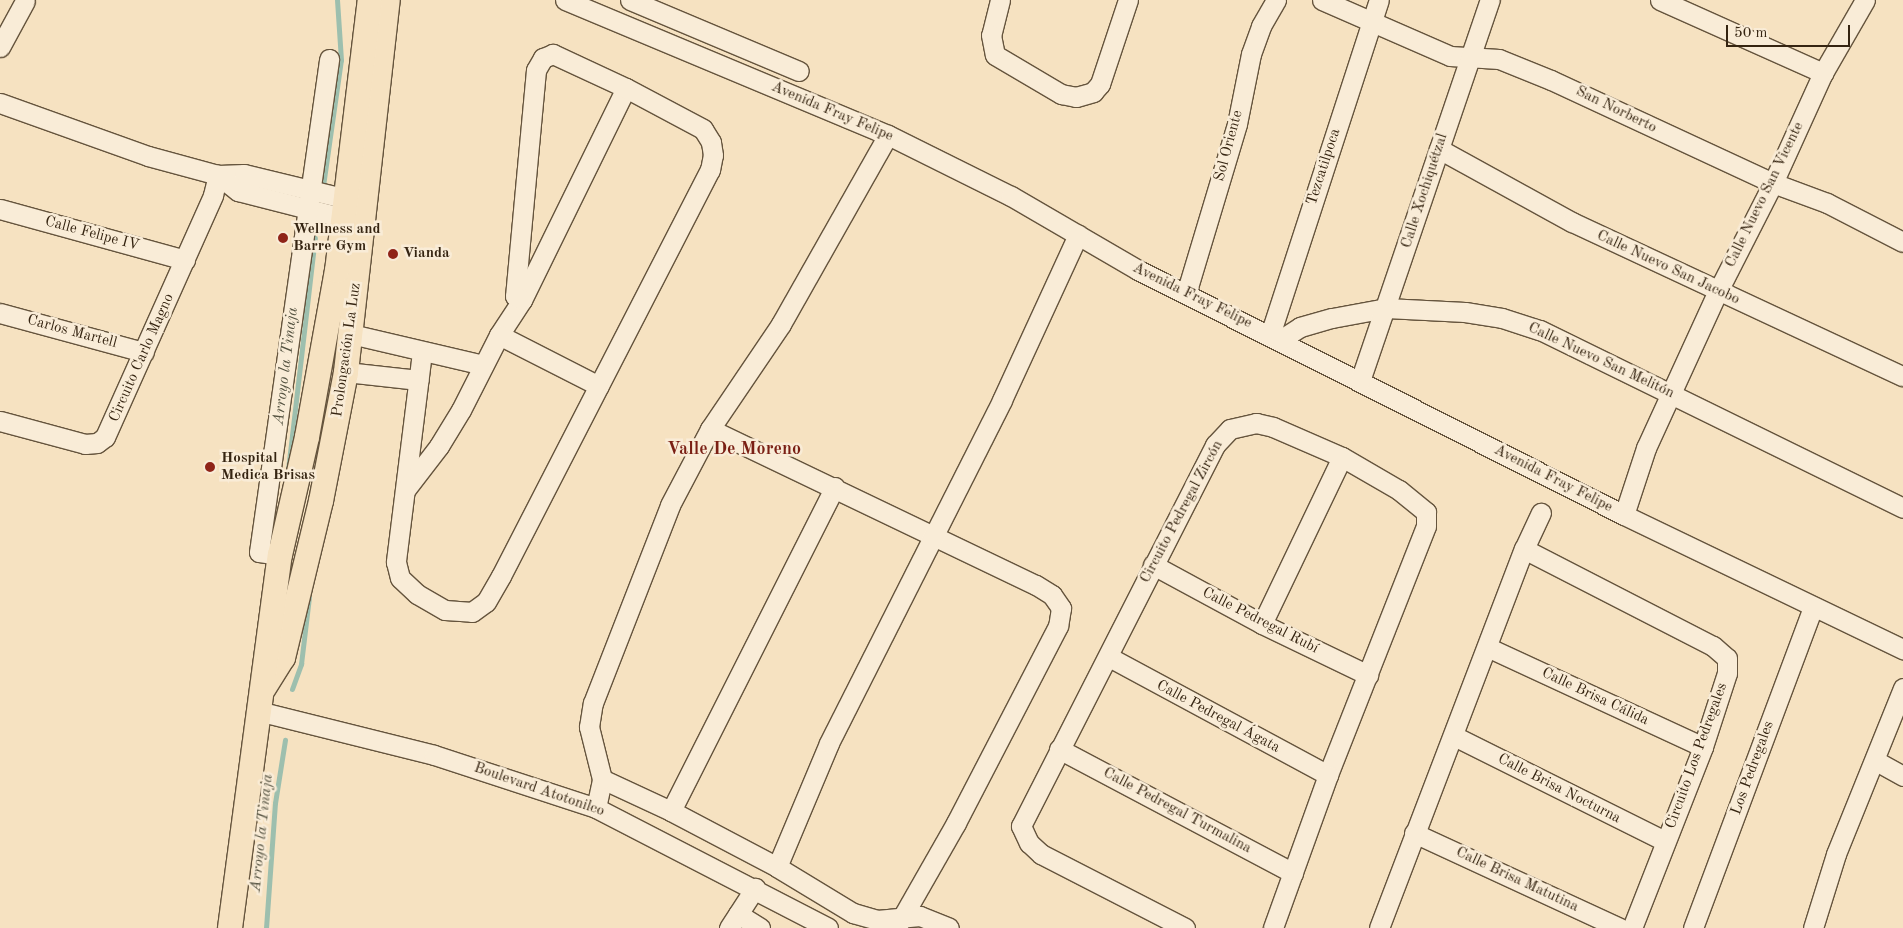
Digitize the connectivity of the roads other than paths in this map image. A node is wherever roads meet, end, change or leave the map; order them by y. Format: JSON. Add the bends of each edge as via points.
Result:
{"nodes":[{"id":1,"x":370,"y":0,"type":"edge"},
{"id":2,"x":388,"y":0,"type":"edge"},
{"id":3,"x":565,"y":0,"type":"edge"},
{"id":4,"x":630,"y":0,"type":"edge"},
{"id":5,"x":1000,"y":0,"type":"edge"},
{"id":6,"x":1128,"y":0,"type":"edge"},
{"id":7,"x":1276,"y":0,"type":"edge"},
{"id":8,"x":1322,"y":0,"type":"edge"},
{"id":9,"x":1379,"y":0,"type":"edge"},
{"id":10,"x":1490,"y":0,"type":"edge"},
{"id":11,"x":1660,"y":0,"type":"edge"},
{"id":12,"x":1865,"y":0,"type":"edge"},
{"id":13,"x":25,"y":1,"type":"edge"},
{"id":14,"x":1371,"y":23,"type":"junction"},
{"id":15,"x":0,"y":47,"type":"edge"},
{"id":16,"x":1472,"y":56,"type":"junction"},
{"id":17,"x":329,"y":59,"type":"dead end"},
{"id":18,"x":799,"y":71,"type":"dead end"},
{"id":19,"x":1823,"y":73,"type":"junction"},
{"id":20,"x":626,"y":88,"type":"junction"},
{"id":21,"x":0,"y":103,"type":"edge"},
{"id":22,"x":888,"y":135,"type":"junction"},
{"id":23,"x":1438,"y":149,"type":"junction"},
{"id":24,"x":218,"y":176,"type":"junction"},
{"id":25,"x":1773,"y":183,"type":"junction"},
{"id":26,"x":310,"y":191,"type":"junction"},
{"id":27,"x":0,"y":209,"type":"edge"},
{"id":28,"x":346,"y":209,"type":"junction"},
{"id":29,"x":308,"y":210,"type":"junction"},
{"id":30,"x":1078,"y":235,"type":"junction"},
{"id":31,"x":1903,"y":242,"type":"edge"},
{"id":32,"x":185,"y":260,"type":"junction"},
{"id":33,"x":1718,"y":291,"type":"junction"},
{"id":34,"x":1186,"y":294,"type":"junction"},
{"id":35,"x":522,"y":300,"type":"junction"},
{"id":36,"x":1386,"y":308,"type":"junction"},
{"id":37,"x":0,"y":313,"type":"edge"},
{"id":38,"x":351,"y":334,"type":"junction"},
{"id":39,"x":499,"y":335,"type":"junction"},
{"id":40,"x":1275,"y":337,"type":"junction"},
{"id":41,"x":144,"y":352,"type":"junction"},
{"id":42,"x":422,"y":352,"type":"junction"},
{"id":43,"x":483,"y":364,"type":"junction"},
{"id":44,"x":346,"y":372,"type":"junction"},
{"id":45,"x":1903,"y":376,"type":"edge"},
{"id":46,"x":419,"y":380,"type":"junction"},
{"id":47,"x":1360,"y":381,"type":"junction"},
{"id":48,"x":599,"y":386,"type":"junction"},
{"id":49,"x":1671,"y":393,"type":"junction"},
{"id":50,"x":0,"y":421,"type":"edge"},
{"id":51,"x":710,"y":429,"type":"junction"},
{"id":52,"x":1342,"y":457,"type":"junction"},
{"id":53,"x":835,"y":487,"type":"junction"},
{"id":54,"x":406,"y":489,"type":"junction"},
{"id":55,"x":1903,"y":508,"type":"edge"},
{"id":56,"x":1541,"y":513,"type":"dead end"},
{"id":57,"x":1624,"y":515,"type":"junction"},
{"id":58,"x":931,"y":537,"type":"junction"},
{"id":59,"x":1524,"y":550,"type":"junction"},
{"id":60,"x":280,"y":555,"type":"junction"},
{"id":61,"x":1153,"y":565,"type":"junction"},
{"id":62,"x":1813,"y":607,"type":"junction"},
{"id":63,"x":1262,"y":624,"type":"junction"},
{"id":64,"x":1487,"y":647,"type":"junction"},
{"id":65,"x":1903,"y":649,"type":"edge"},
{"id":66,"x":1109,"y":657,"type":"junction"},
{"id":67,"x":1368,"y":675,"type":"junction"},
{"id":68,"x":1903,"y":688,"type":"edge"},
{"id":69,"x":261,"y":700,"type":"junction"},
{"id":70,"x":1454,"y":736,"type":"junction"},
{"id":71,"x":1703,"y":747,"type":"junction"},
{"id":72,"x":1059,"y":749,"type":"junction"},
{"id":73,"x":1876,"y":762,"type":"junction"},
{"id":74,"x":1328,"y":775,"type":"junction"},
{"id":75,"x":1903,"y":776,"type":"edge"},
{"id":76,"x":602,"y":779,"type":"junction"},
{"id":77,"x":596,"y":808,"type":"junction"},
{"id":78,"x":671,"y":810,"type":"junction"},
{"id":79,"x":1414,"y":833,"type":"junction"},
{"id":80,"x":1665,"y":841,"type":"junction"},
{"id":81,"x":777,"y":867,"type":"junction"},
{"id":82,"x":1293,"y":872,"type":"junction"},
{"id":83,"x":755,"y":888,"type":"junction"},
{"id":84,"x":734,"y":921,"type":"edge"},
{"id":85,"x":900,"y":922,"type":"edge"},
{"id":86,"x":1383,"y":926,"type":"edge"},
{"id":87,"x":230,"y":928,"type":"edge"},
{"id":88,"x":760,"y":928,"type":"edge"},
{"id":89,"x":828,"y":928,"type":"edge"},
{"id":90,"x":949,"y":928,"type":"edge"},
{"id":91,"x":1185,"y":928,"type":"edge"},
{"id":92,"x":1273,"y":928,"type":"edge"},
{"id":93,"x":1620,"y":928,"type":"edge"},
{"id":94,"x":1632,"y":928,"type":"edge"},
{"id":95,"x":1693,"y":928,"type":"edge"},
{"id":96,"x":1813,"y":928,"type":"edge"}],
"edges":[{"from":1,"to":28,"type":"main road","name":"Prolongación La Luz"},
{"from":2,"to":38,"type":"main road","name":"Prolongación La Luz"},
{"from":3,"to":22,"type":"street","name":"Avenida Fray Felipe"},
{"from":4,"to":18,"type":"street","name":"Avenida Fray Felipe"},
{"from":5,"to":6,"type":"street","via":[[991,35],[995,55],[1061,94],[1076,97],[1093,92],[1100,84]]},
{"from":7,"to":34,"type":"street","name":"Sol Oriente","via":[[1261,26],[1251,54],[1237,124]]},
{"from":8,"to":14,"type":"street","name":"San Norberto"},
{"from":9,"to":14,"type":"street","name":"Tezcatilpoca"},
{"from":10,"to":16,"type":"street","name":"Calle Xochiquétzal"},
{"from":11,"to":19,"type":"street"},
{"from":12,"to":19,"type":"street","name":"Calle Nuevo San Vicente"},
{"from":13,"to":15,"type":"street"},
{"from":14,"to":16,"type":"street","name":"San Norberto","via":[[1450,56]]},
{"from":14,"to":40,"type":"street","name":"Tezcatilpoca"},
{"from":16,"to":23,"type":"street","name":"Calle Xochiquétzal"},
{"from":16,"to":25,"type":"street","name":"San Norberto","via":[[1499,59],[1551,80]]},
{"from":17,"to":26,"type":"street"},
{"from":19,"to":25,"type":"street","name":"Calle Nuevo San Vicente"},
{"from":20,"to":35,"type":"street"},
{"from":20,"to":35,"type":"street","via":[[553,54],[543,58],[536,70],[515,296]]},
{"from":20,"to":48,"type":"street","via":[[703,129],[711,142],[713,155],[710,170]]},
{"from":21,"to":24,"type":"street","via":[[148,156]]},
{"from":22,"to":30,"type":"street","name":"Avenida Fray Felipe","via":[[1011,196]]},
{"from":22,"to":51,"type":"street","via":[[781,324]]},
{"from":23,"to":33,"type":"street","name":"Calle Nuevo San Jacobo","via":[[1572,222]]},
{"from":23,"to":36,"type":"street","name":"Calle Xochiquétzal"},
{"from":24,"to":26,"type":"street","via":[[244,174]]},
{"from":24,"to":29,"type":"street","via":[[238,191]]},
{"from":24,"to":32,"type":"street","name":"Circuito Carlo Magno"},
{"from":25,"to":31,"type":"street","name":"San Norberto","via":[[1826,203]]},
{"from":25,"to":33,"type":"street","name":"Calle Nuevo San Vicente"},
{"from":26,"to":28,"type":"street"},
{"from":26,"to":29,"type":"street"},
{"from":27,"to":32,"type":"street","name":"Calle Felipe IV"},
{"from":28,"to":29,"type":"street"},
{"from":28,"to":60,"type":"main road","name":"Prolongación La Luz","via":[[320,370]]},
{"from":29,"to":60,"type":"street","via":[[259,552]]},
{"from":30,"to":34,"type":"street","name":"Avenida Fray Felipe"},
{"from":30,"to":58,"type":"street","via":[[1002,400]]},
{"from":32,"to":41,"type":"street","name":"Circuito Carlo Magno"},
{"from":33,"to":45,"type":"street","name":"Calle Nuevo San Jacobo"},
{"from":33,"to":49,"type":"street","name":"Calle Nuevo San Vicente"},
{"from":34,"to":40,"type":"street","name":"Avenida Fray Felipe"},
{"from":35,"to":39,"type":"street"},
{"from":36,"to":40,"type":"street","name":"Calle Nuevo San Melitón","via":[[1308,325]]},
{"from":36,"to":47,"type":"street","name":"Calle Xochiquétzal"},
{"from":36,"to":49,"type":"street","name":"Calle Nuevo San Melitón","via":[[1465,312],[1502,318],[1540,330]]},
{"from":37,"to":41,"type":"street","name":"Carlos Martell"},
{"from":38,"to":42,"type":"street"},
{"from":38,"to":44,"type":"main road","name":"Prolongación La Luz"},
{"from":39,"to":43,"type":"street"},
{"from":39,"to":48,"type":"street"},
{"from":40,"to":47,"type":"street","name":"Avenida Fray Felipe"},
{"from":41,"to":50,"type":"street","name":"Circuito Carlo Magno","via":[[112,426],[97,444],[84,444]]},
{"from":42,"to":43,"type":"street"},
{"from":42,"to":46,"type":"street"},
{"from":43,"to":54,"type":"street","via":[[439,446]]},
{"from":44,"to":46,"type":"street"},
{"from":44,"to":69,"type":"main road","name":"Prolongación La Luz","via":[[321,501],[282,658]]},
{"from":46,"to":54,"type":"street"},
{"from":47,"to":57,"type":"street","name":"Avenida Fray Felipe"},
{"from":48,"to":54,"type":"street","via":[[502,576],[486,602],[472,612],[445,610],[417,594],[400,578],[395,549]]},
{"from":49,"to":55,"type":"street","name":"Calle Nuevo San Melitón"},
{"from":49,"to":57,"type":"street","name":"Calle Nuevo San Vicente","via":[[1640,465]]},
{"from":51,"to":53,"type":"street"},
{"from":51,"to":76,"type":"street","via":[[670,505],[599,680],[589,727]]},
{"from":52,"to":61,"type":"street","name":"Circuito Pedregal Zircón","via":[[1273,427],[1256,423],[1230,428],[1215,445]]},
{"from":52,"to":63,"type":"street"},
{"from":52,"to":67,"type":"street","name":"Circuito Pedregal Zircón","via":[[1399,490],[1426,512],[1425,534]]},
{"from":53,"to":58,"type":"street"},
{"from":53,"to":78,"type":"street"},
{"from":56,"to":59,"type":"street"},
{"from":57,"to":62,"type":"street","name":"Avenida Fray Felipe"},
{"from":58,"to":81,"type":"street","via":[[830,743]]},
{"from":58,"to":85,"type":"street","via":[[1036,585],[1058,601],[1061,616],[956,823]]},
{"from":59,"to":64,"type":"street"},
{"from":59,"to":71,"type":"street","name":"Circuito Los Pedregales","via":[[1722,652],[1727,658],[1727,673]]},
{"from":60,"to":69,"type":"main road","name":"Prolongación La Luz"},
{"from":61,"to":63,"type":"street","name":"Calle Pedregal Rubí"},
{"from":61,"to":66,"type":"street","name":"Circuito Pedregal Zircón"},
{"from":62,"to":65,"type":"street","name":"Avenida Fray Felipe"},
{"from":62,"to":95,"type":"street","name":"Los Pedregales"},
{"from":63,"to":67,"type":"street","name":"Calle Pedregal Rubí"},
{"from":64,"to":70,"type":"street"},
{"from":64,"to":71,"type":"street","name":"Calle Brisa Cálida"},
{"from":66,"to":72,"type":"street","name":"Circuito Pedregal Zircón"},
{"from":66,"to":74,"type":"street","name":"Calle Pedregal Ágata"},
{"from":67,"to":74,"type":"street","name":"Circuito Pedregal Zircón"},
{"from":68,"to":73,"type":"street"},
{"from":69,"to":77,"type":"street","name":"Boulevard Atotonilco"},
{"from":69,"to":87,"type":"main road","name":"Prolongación La Luz"},
{"from":70,"to":79,"type":"street"},
{"from":70,"to":80,"type":"street","name":"Calle Brisa Nocturna"},
{"from":71,"to":80,"type":"street","name":"Circuito Los Pedregales"},
{"from":72,"to":82,"type":"street","name":"Calle Pedregal Turmalina"},
{"from":72,"to":91,"type":"street","name":"Circuito Pedregal Zircón","via":[[1025,815],[1022,826],[1029,843],[1042,854]]},
{"from":73,"to":75,"type":"street"},
{"from":73,"to":96,"type":"street","via":[[1836,854]]},
{"from":74,"to":82,"type":"street","name":"Circuito Pedregal Zircón"},
{"from":76,"to":77,"type":"street"},
{"from":76,"to":78,"type":"street"},
{"from":77,"to":83,"type":"street","name":"Boulevard Atotonilco"},
{"from":78,"to":81,"type":"street"},
{"from":79,"to":86,"type":"street"},
{"from":79,"to":93,"type":"street","name":"Calle Brisa Matutina"},
{"from":80,"to":94,"type":"street","name":"Circuito Los Pedregales"},
{"from":81,"to":85,"type":"street","via":[[853,913]]},
{"from":82,"to":92,"type":"street","name":"Circuito Pedregal Zircón"},
{"from":83,"to":84,"type":"street"},
{"from":83,"to":89,"type":"street","name":"Boulevard Atotonilco"},
{"from":84,"to":88,"type":"street"},
{"from":85,"to":90,"type":"street","via":[[920,916]]}]}
